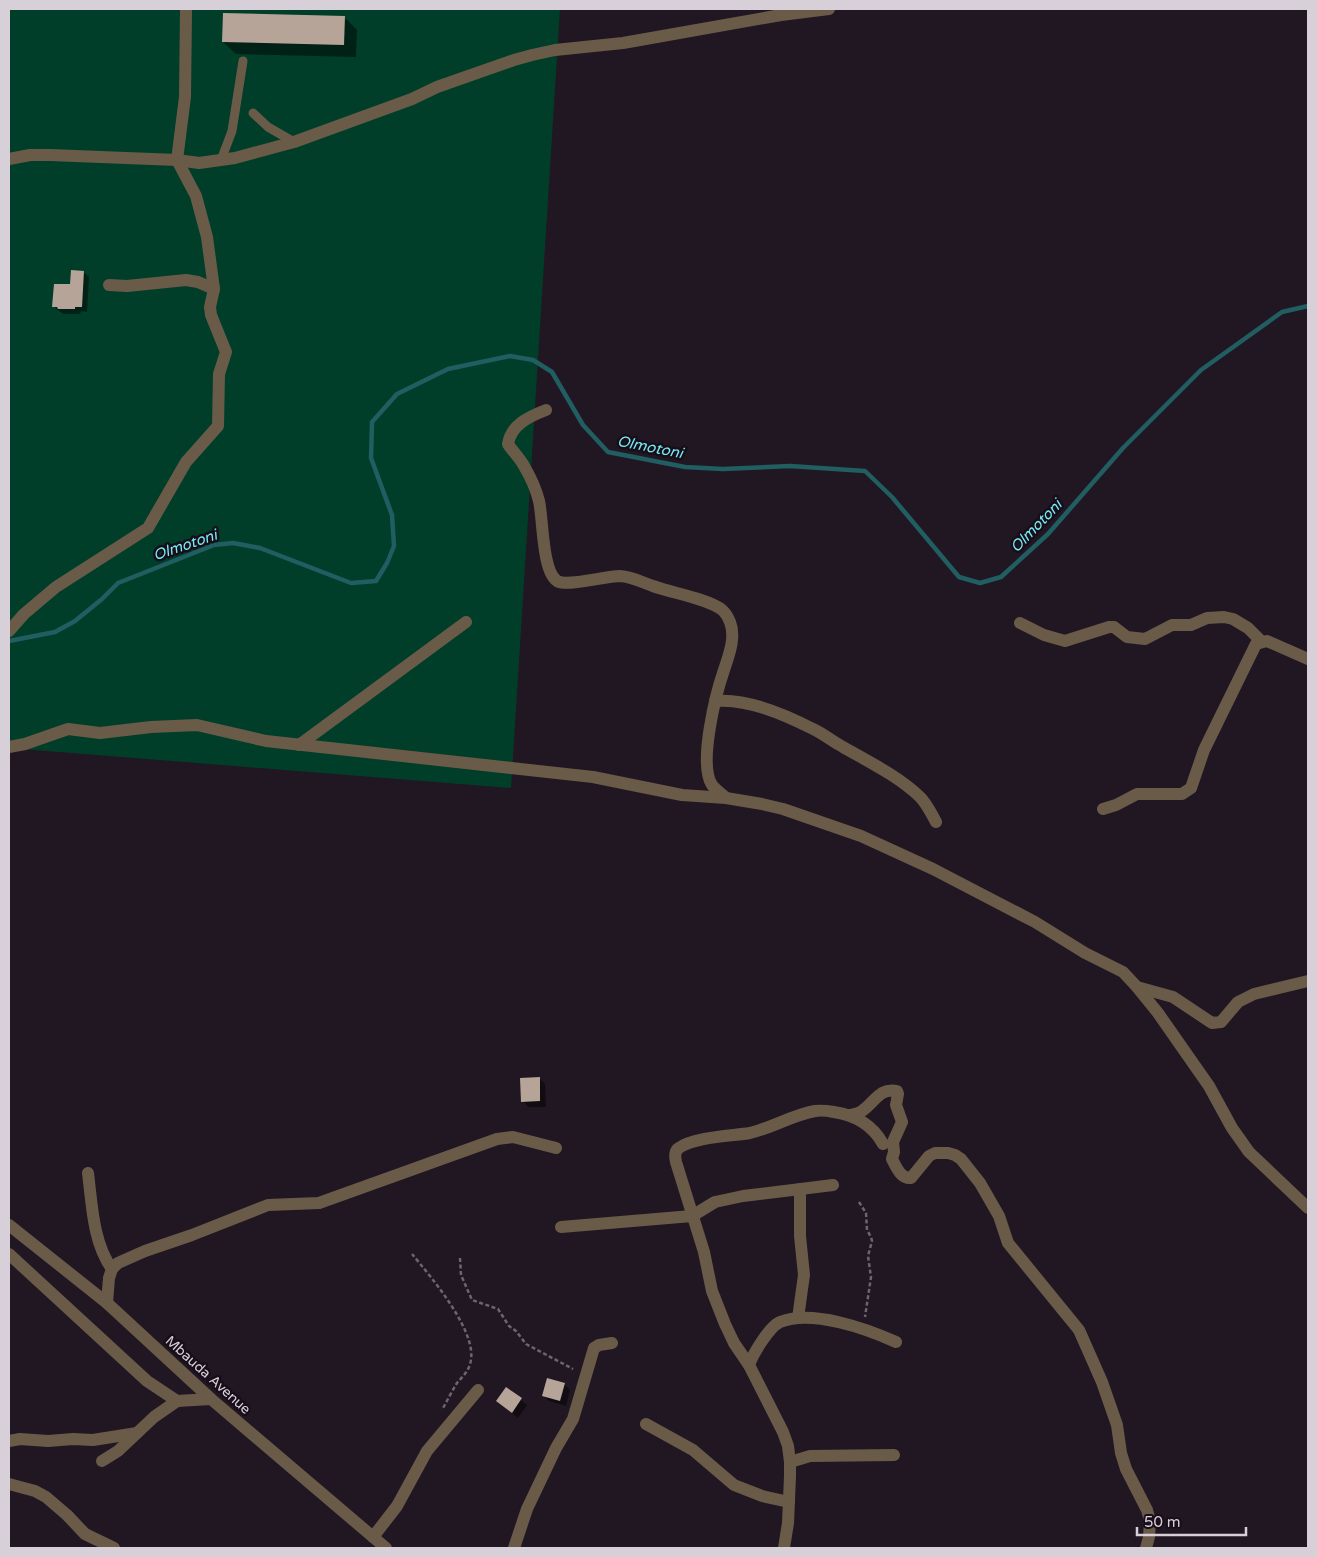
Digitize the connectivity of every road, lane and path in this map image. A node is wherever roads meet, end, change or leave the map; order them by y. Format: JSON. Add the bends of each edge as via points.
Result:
{"nodes":[{"id":1,"x":186,"y":9,"type":"edge"},
{"id":2,"x":828,"y":9,"type":"edge"},
{"id":3,"x":243,"y":61,"type":"dead end"},
{"id":4,"x":253,"y":113,"type":"dead end"},
{"id":5,"x":294,"y":142,"type":"junction"},
{"id":6,"x":9,"y":159,"type":"edge"},
{"id":7,"x":177,"y":160,"type":"junction"},
{"id":8,"x":221,"y":160,"type":"junction"},
{"id":9,"x":109,"y":285,"type":"dead end"},
{"id":10,"x":214,"y":289,"type":"junction"},
{"id":11,"x":546,"y":410,"type":"dead end"},
{"id":12,"x":466,"y":622,"type":"dead end"},
{"id":13,"x":1020,"y":624,"type":"dead end"},
{"id":14,"x":9,"y":631,"type":"edge"},
{"id":15,"x":1261,"y":641,"type":"junction"},
{"id":16,"x":1308,"y":659,"type":"edge"},
{"id":17,"x":715,"y":701,"type":"junction"},
{"id":18,"x":299,"y":745,"type":"junction"},
{"id":19,"x":9,"y":747,"type":"edge"},
{"id":20,"x":726,"y":798,"type":"junction"},
{"id":21,"x":1103,"y":809,"type":"dead end"},
{"id":22,"x":936,"y":822,"type":"dead end"},
{"id":23,"x":1308,"y":981,"type":"edge"},
{"id":24,"x":1137,"y":987,"type":"junction"},
{"id":25,"x":850,"y":1115,"type":"junction"},
{"id":26,"x":883,"y":1144,"type":"dead end"},
{"id":27,"x":556,"y":1148,"type":"dead end"},
{"id":28,"x":88,"y":1174,"type":"dead end"},
{"id":29,"x":833,"y":1185,"type":"dead end"},
{"id":30,"x":800,"y":1189,"type":"junction"},
{"id":31,"x":859,"y":1202,"type":"dead end"},
{"id":32,"x":1308,"y":1208,"type":"edge"},
{"id":33,"x":692,"y":1216,"type":"junction"},
{"id":34,"x":9,"y":1225,"type":"edge"},
{"id":35,"x":561,"y":1227,"type":"dead end"},
{"id":36,"x":9,"y":1254,"type":"edge"},
{"id":37,"x":412,"y":1254,"type":"dead end"},
{"id":38,"x":460,"y":1258,"type":"dead end"},
{"id":39,"x":112,"y":1270,"type":"junction"},
{"id":40,"x":107,"y":1304,"type":"junction"},
{"id":41,"x":798,"y":1318,"type":"junction"},
{"id":42,"x":860,"y":1328,"type":"junction"},
{"id":43,"x":896,"y":1342,"type":"dead end"},
{"id":44,"x":612,"y":1343,"type":"dead end"},
{"id":45,"x":749,"y":1365,"type":"junction"},
{"id":46,"x":584,"y":1383,"type":"junction"},
{"id":47,"x":478,"y":1390,"type":"dead end"},
{"id":48,"x":212,"y":1399,"type":"junction"},
{"id":49,"x":177,"y":1401,"type":"junction"},
{"id":50,"x":439,"y":1417,"type":"dead end"},
{"id":51,"x":646,"y":1424,"type":"dead end"},
{"id":52,"x":137,"y":1433,"type":"junction"},
{"id":53,"x":9,"y":1442,"type":"edge"},
{"id":54,"x":894,"y":1455,"type":"dead end"},
{"id":55,"x":102,"y":1461,"type":"dead end"},
{"id":56,"x":790,"y":1462,"type":"junction"},
{"id":57,"x":9,"y":1484,"type":"edge"},
{"id":58,"x":789,"y":1502,"type":"junction"},
{"id":59,"x":373,"y":1537,"type":"junction"},
{"id":60,"x":114,"y":1548,"type":"edge"},
{"id":61,"x":386,"y":1548,"type":"edge"},
{"id":62,"x":514,"y":1548,"type":"edge"},
{"id":63,"x":784,"y":1548,"type":"edge"},
{"id":64,"x":1146,"y":1548,"type":"edge"}],
"edges":[{"from":1,"to":7,"type":"street","via":[[185,97]]},
{"from":2,"to":5,"type":"street","via":[[532,55],[436,87],[412,99]]},
{"from":3,"to":8,"type":"lane","via":[[232,131]]},
{"from":4,"to":5,"type":"lane","via":[[268,127]]},
{"from":5,"to":8,"type":"street"},
{"from":6,"to":7,"type":"street","via":[[50,155]]},
{"from":7,"to":8,"type":"street","via":[[199,163]]},
{"from":7,"to":10,"type":"street","via":[[196,196],[207,237]]},
{"from":9,"to":10,"type":"street","via":[[186,280]]},
{"from":10,"to":14,"type":"street","via":[[211,315],[226,352],[219,374],[216,431],[186,462],[148,528],[63,582],[24,614]]},
{"from":11,"to":17,"type":"street","via":[[514,429],[508,444],[524,464],[535,487],[551,574],[559,582],[566,583],[600,577],[636,578],[721,610],[732,629]]},
{"from":12,"to":18,"type":"street"},
{"from":13,"to":15,"type":"street","via":[[1065,640],[1109,627],[1127,637],[1145,639],[1172,625],[1191,625],[1207,618],[1224,617],[1248,628]]},
{"from":15,"to":16,"type":"street"},
{"from":15,"to":21,"type":"street","via":[[1251,652],[1228,699],[1204,750],[1191,788],[1176,795],[1137,794]]},
{"from":17,"to":20,"type":"street","via":[[708,746],[708,773],[712,785]]},
{"from":17,"to":22,"type":"street","via":[[739,702],[814,729],[903,783],[921,798]]},
{"from":18,"to":19,"type":"street","via":[[197,724],[100,733],[68,729]]},
{"from":18,"to":20,"type":"street","via":[[593,777],[682,795]]},
{"from":20,"to":24,"type":"street","via":[[783,809],[860,836],[933,869],[1123,972]]},
{"from":23,"to":24,"type":"street","via":[[1254,994],[1238,1002],[1221,1022],[1212,1023],[1172,997]]},
{"from":24,"to":32,"type":"street","via":[[1208,1086],[1249,1152]]},
{"from":25,"to":26,"type":"street","via":[[862,1120]]},
{"from":25,"to":33,"type":"street","via":[[814,1111],[756,1131],[680,1148],[676,1162]]},
{"from":25,"to":64,"type":"street","via":[[863,1111],[883,1092],[897,1091],[896,1105],[902,1122],[893,1142],[892,1159],[899,1172],[909,1178],[929,1156],[948,1153],[961,1159],[980,1183],[999,1216],[1008,1243],[1075,1324],[1084,1340],[1117,1425],[1126,1469],[1147,1510],[1150,1521]]},
{"from":27,"to":39,"type":"street","via":[[513,1137],[497,1139],[319,1203],[268,1205],[145,1251],[118,1263]]},
{"from":28,"to":39,"type":"street","via":[[94,1222]]},
{"from":29,"to":30,"type":"street"},
{"from":30,"to":33,"type":"street","via":[[715,1202]]},
{"from":30,"to":41,"type":"street","via":[[804,1275]]},
{"from":31,"to":42,"type":"path","via":[[867,1216],[867,1230],[872,1241],[868,1256],[871,1277]]},
{"from":33,"to":35,"type":"street"},
{"from":33,"to":45,"type":"street","via":[[712,1291],[734,1343]]},
{"from":34,"to":40,"type":"street","name":"Mbauda Avenue"},
{"from":36,"to":49,"type":"street","via":[[147,1381]]},
{"from":37,"to":50,"type":"path","via":[[450,1303],[471,1346],[469,1368]]},
{"from":38,"to":46,"type":"path","via":[[460,1274],[472,1300],[498,1309],[526,1344],[578,1372]]},
{"from":39,"to":40,"type":"street"},
{"from":40,"to":48,"type":"street","name":"Mbauda Avenue"},
{"from":41,"to":42,"type":"street","via":[[833,1321]]},
{"from":41,"to":45,"type":"street","via":[[778,1323],[756,1348]]},
{"from":42,"to":43,"type":"street"},
{"from":44,"to":46,"type":"street","via":[[594,1348]]},
{"from":45,"to":56,"type":"street","via":[[783,1432]]},
{"from":46,"to":62,"type":"street","via":[[573,1418],[527,1509]]},
{"from":47,"to":59,"type":"street","via":[[427,1451],[397,1506]]},
{"from":48,"to":49,"type":"street"},
{"from":48,"to":59,"type":"street","name":"Mbauda Avenue"},
{"from":49,"to":52,"type":"street"},
{"from":51,"to":58,"type":"street","via":[[694,1450],[734,1485]]},
{"from":52,"to":53,"type":"street","via":[[93,1440],[20,1439]]},
{"from":52,"to":55,"type":"street"},
{"from":54,"to":56,"type":"street","via":[[816,1455]]},
{"from":56,"to":58,"type":"street"},
{"from":57,"to":60,"type":"street","via":[[46,1497],[85,1534]]},
{"from":58,"to":63,"type":"street"},
{"from":59,"to":61,"type":"street","name":"Mbauda Avenue"}]}
